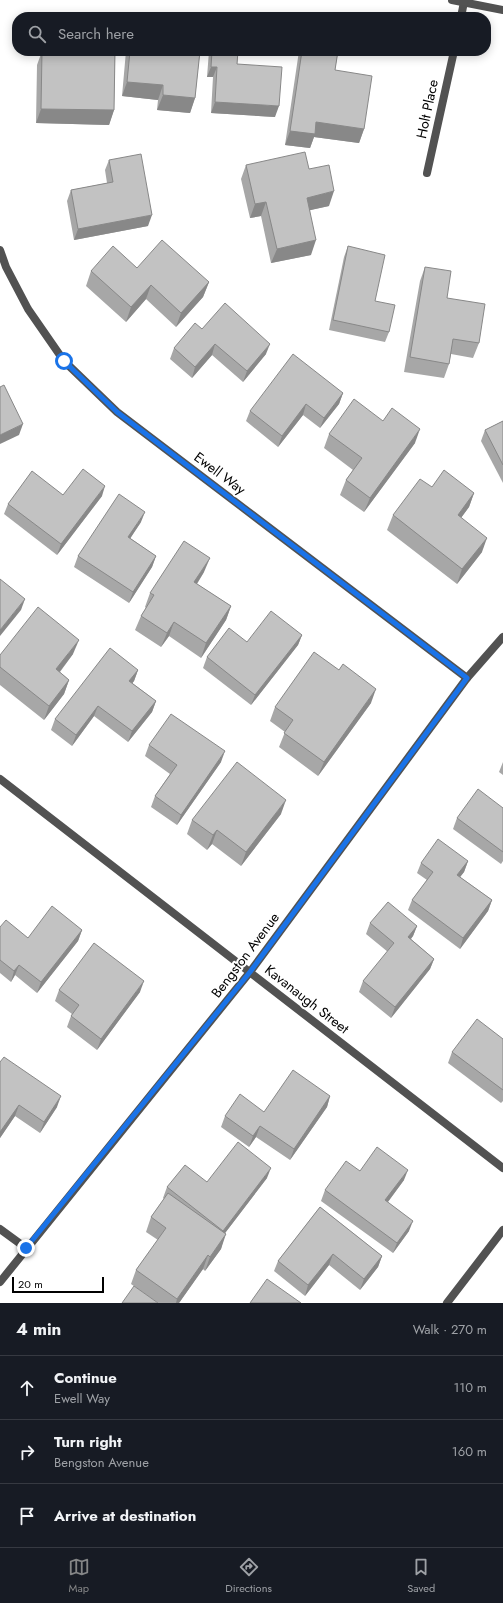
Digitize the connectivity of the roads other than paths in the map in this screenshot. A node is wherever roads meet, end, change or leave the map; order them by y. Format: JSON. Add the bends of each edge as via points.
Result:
{"nodes":[{"id":1,"x":452,"y":0,"type":"edge"},
{"id":2,"x":464,"y":2,"type":"junction"},
{"id":3,"x":503,"y":10,"type":"edge"},
{"id":4,"x":462,"y":12,"type":"edge"},
{"id":5,"x":453,"y":56,"type":"edge"},
{"id":6,"x":427,"y":173,"type":"dead end"},
{"id":7,"x":0,"y":250,"type":"edge"},
{"id":8,"x":503,"y":637,"type":"edge"},
{"id":9,"x":467,"y":678,"type":"junction"},
{"id":10,"x":0,"y":779,"type":"edge"},
{"id":11,"x":250,"y":972,"type":"junction"},
{"id":12,"x":503,"y":1168,"type":"edge"},
{"id":13,"x":0,"y":1229,"type":"edge"},
{"id":14,"x":503,"y":1230,"type":"edge"},
{"id":15,"x":26,"y":1248,"type":"junction"},
{"id":16,"x":0,"y":1282,"type":"edge"},
{"id":17,"x":447,"y":1303,"type":"edge"}],
"edges":[{"from":1,"to":2,"type":"street"},
{"from":2,"to":3,"type":"street"},
{"from":2,"to":4,"type":"street"},
{"from":5,"to":6,"type":"street","name":"Holt Place"},
{"from":7,"to":9,"type":"street","name":"Ewell Way","via":[[28,309],[64,361],[117,412]]},
{"from":8,"to":9,"type":"street","name":"Bengston Avenue"},
{"from":9,"to":11,"type":"street","name":"Bengston Avenue"},
{"from":10,"to":11,"type":"street","name":"Kavanaugh Street"},
{"from":11,"to":12,"type":"street","name":"Kavanaugh Street"},
{"from":11,"to":15,"type":"street","name":"Bengston Avenue"},
{"from":13,"to":15,"type":"street"},
{"from":14,"to":17,"type":"street"},
{"from":15,"to":16,"type":"street","name":"Bengston Avenue"}]}
